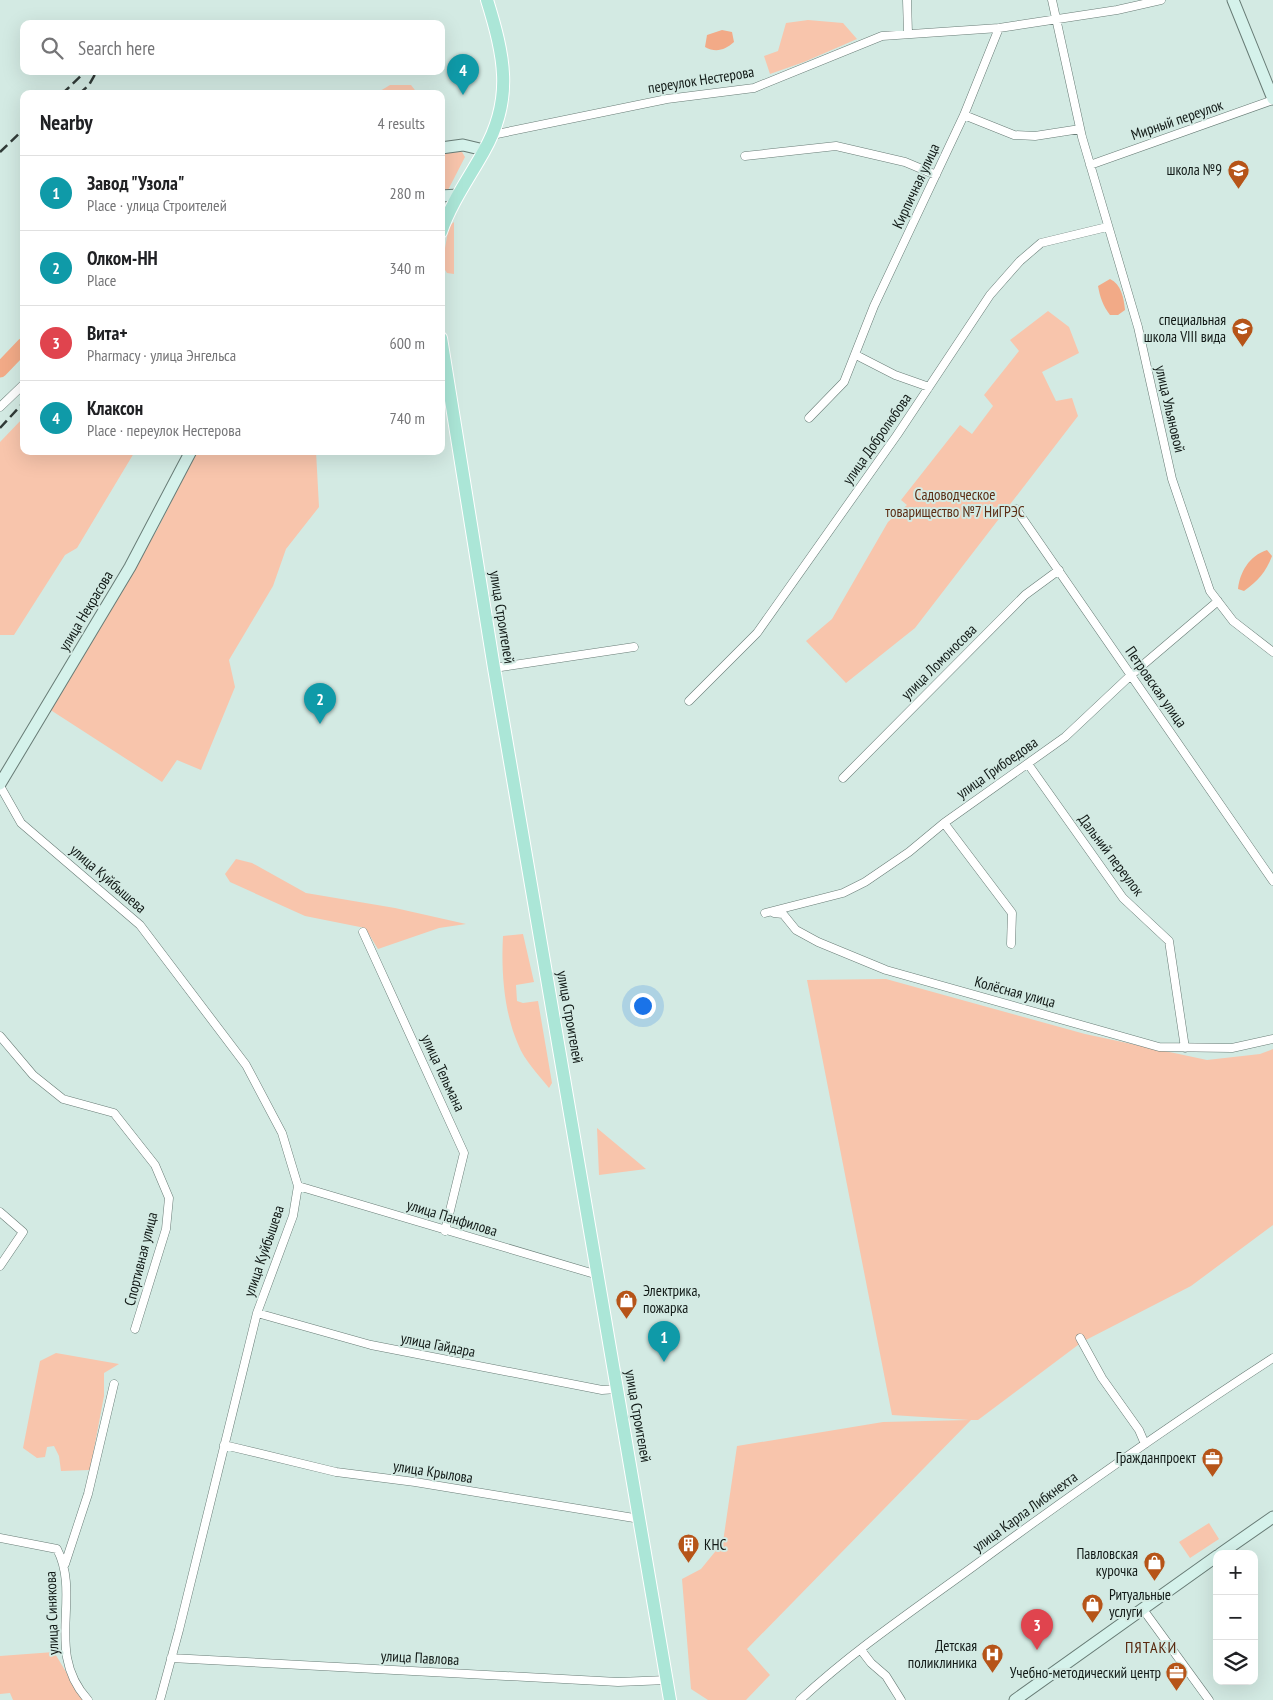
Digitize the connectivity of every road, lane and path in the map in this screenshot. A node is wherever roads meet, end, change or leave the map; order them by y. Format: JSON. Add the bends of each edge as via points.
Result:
{"nodes":[{"id":1,"x":487,"y":0,"type":"edge"},
{"id":2,"x":907,"y":0,"type":"edge"},
{"id":3,"x":1052,"y":0,"type":"edge"},
{"id":4,"x":1161,"y":0,"type":"edge"},
{"id":5,"x":1234,"y":0,"type":"edge"},
{"id":6,"x":1057,"y":18,"type":"junction"},
{"id":7,"x":999,"y":28,"type":"junction"},
{"id":8,"x":908,"y":33,"type":"junction"},
{"id":9,"x":1273,"y":99,"type":"edge"},
{"id":10,"x":964,"y":116,"type":"junction"},
{"id":11,"x":1080,"y":129,"type":"junction"},
{"id":12,"x":492,"y":136,"type":"junction"},
{"id":13,"x":445,"y":147,"type":"edge"},
{"id":14,"x":484,"y":150,"type":"junction"},
{"id":15,"x":745,"y":156,"type":"dead end"},
{"id":16,"x":1090,"y":165,"type":"junction"},
{"id":17,"x":936,"y":175,"type":"junction"},
{"id":18,"x":458,"y":195,"type":"junction"},
{"id":19,"x":445,"y":196,"type":"edge"},
{"id":20,"x":445,"y":223,"type":"edge"},
{"id":21,"x":1107,"y":227,"type":"junction"},
{"id":22,"x":856,"y":355,"type":"junction"},
{"id":23,"x":445,"y":363,"type":"edge"},
{"id":24,"x":929,"y":387,"type":"junction"},
{"id":25,"x":20,"y":388,"type":"edge"},
{"id":26,"x":0,"y":407,"type":"edge"},
{"id":27,"x":808,"y":418,"type":"dead end"},
{"id":28,"x":189,"y":455,"type":"edge"},
{"id":29,"x":1016,"y":509,"type":"dead end"},
{"id":30,"x":1059,"y":570,"type":"junction"},
{"id":31,"x":1218,"y":601,"type":"junction"},
{"id":32,"x":634,"y":647,"type":"dead end"},
{"id":33,"x":1273,"y":652,"type":"edge"},
{"id":34,"x":494,"y":668,"type":"junction"},
{"id":35,"x":1132,"y":675,"type":"junction"},
{"id":36,"x":689,"y":701,"type":"dead end"},
{"id":37,"x":1028,"y":764,"type":"junction"},
{"id":38,"x":843,"y":778,"type":"dead end"},
{"id":39,"x":0,"y":784,"type":"edge"},
{"id":40,"x":944,"y":823,"type":"junction"},
{"id":41,"x":1273,"y":881,"type":"edge"},
{"id":42,"x":765,"y":913,"type":"joint"},
{"id":43,"x":363,"y":932,"type":"dead end"},
{"id":44,"x":1011,"y":944,"type":"dead end"},
{"id":45,"x":0,"y":1036,"type":"edge"},
{"id":46,"x":1273,"y":1039,"type":"edge"},
{"id":47,"x":1185,"y":1048,"type":"junction"},
{"id":48,"x":298,"y":1186,"type":"junction"},
{"id":49,"x":0,"y":1212,"type":"edge"},
{"id":50,"x":445,"y":1231,"type":"junction"},
{"id":51,"x":0,"y":1266,"type":"edge"},
{"id":52,"x":598,"y":1275,"type":"junction"},
{"id":53,"x":257,"y":1313,"type":"junction"},
{"id":54,"x":135,"y":1329,"type":"dead end"},
{"id":55,"x":1080,"y":1338,"type":"dead end"},
{"id":56,"x":1273,"y":1358,"type":"edge"},
{"id":57,"x":114,"y":1384,"type":"dead end"},
{"id":58,"x":617,"y":1389,"type":"junction"},
{"id":59,"x":224,"y":1444,"type":"junction"},
{"id":60,"x":1145,"y":1444,"type":"junction"},
{"id":61,"x":1273,"y":1517,"type":"edge"},
{"id":62,"x":640,"y":1519,"type":"junction"},
{"id":63,"x":0,"y":1538,"type":"edge"},
{"id":64,"x":1226,"y":1550,"type":"edge"},
{"id":65,"x":1213,"y":1559,"type":"edge"},
{"id":66,"x":65,"y":1564,"type":"junction"},
{"id":67,"x":1142,"y":1608,"type":"junction"},
{"id":68,"x":861,"y":1650,"type":"junction"},
{"id":69,"x":171,"y":1658,"type":"junction"},
{"id":70,"x":667,"y":1680,"type":"junction"},
{"id":71,"x":88,"y":1700,"type":"edge"},
{"id":72,"x":160,"y":1700,"type":"edge"},
{"id":73,"x":670,"y":1700,"type":"edge"},
{"id":74,"x":800,"y":1700,"type":"edge"},
{"id":75,"x":901,"y":1700,"type":"edge"},
{"id":76,"x":1015,"y":1700,"type":"edge"},
{"id":77,"x":1210,"y":1700,"type":"edge"}],
"edges":[{"from":1,"to":12,"type":"main road","via":[[503,62],[504,85],[502,106]]},
{"from":2,"to":8,"type":"street"},
{"from":3,"to":6,"type":"street","name":"улица Ульяновой"},
{"from":4,"to":6,"type":"street","name":"переулок Нестерова"},
{"from":5,"to":9,"type":"street"},
{"from":6,"to":7,"type":"street","name":"переулок Нестерова"},
{"from":6,"to":11,"type":"street","name":"улица Ульяновой"},
{"from":7,"to":8,"type":"street","name":"переулок Нестерова","via":[[955,33]]},
{"from":7,"to":10,"type":"street","name":"Кирпичная улица"},
{"from":8,"to":12,"type":"street","name":"переулок Нестерова","via":[[882,36],[754,88],[666,99]]},
{"from":9,"to":16,"type":"street","name":"Мирный переулок"},
{"from":10,"to":11,"type":"street","via":[[1014,135],[1034,136]]},
{"from":10,"to":17,"type":"street","name":"Кирпичная улица"},
{"from":11,"to":16,"type":"street","name":"улица Ульяновой"},
{"from":12,"to":14,"type":"main road"},
{"from":13,"to":14,"type":"street","via":[[463,145]]},
{"from":14,"to":18,"type":"main road"},
{"from":15,"to":17,"type":"street","via":[[836,146],[905,162]]},
{"from":16,"to":21,"type":"street","name":"улица Ульяновой"},
{"from":17,"to":22,"type":"street","name":"Кирпичная улица","via":[[874,306]]},
{"from":18,"to":19,"type":"street"},
{"from":18,"to":20,"type":"main road"},
{"from":21,"to":24,"type":"street","name":"улица Добролюбова","via":[[1041,243],[1020,261],[990,295]]},
{"from":21,"to":31,"type":"street","name":"улица Ульяновой","via":[[1138,327],[1172,479],[1210,591]]},
{"from":22,"to":24,"type":"street","via":[[895,375]]},
{"from":22,"to":27,"type":"street","name":"Кирпичная улица","via":[[844,382]]},
{"from":23,"to":34,"type":"main road","name":"улица Строителей"},
{"from":24,"to":36,"type":"street","name":"улица Добролюбова","via":[[757,633]]},
{"from":25,"to":26,"type":"street"},
{"from":28,"to":39,"type":"street","name":"улица Некрасова","via":[[130,566]]},
{"from":29,"to":30,"type":"street","name":"Петровская улица"},
{"from":30,"to":35,"type":"street","name":"Петровская улица"},
{"from":30,"to":38,"type":"street","name":"улица Ломоносова","via":[[1025,595]]},
{"from":31,"to":33,"type":"street","name":"улица Ульяновой","via":[[1233,621]]},
{"from":31,"to":35,"type":"street","name":"улица Грибоедова"},
{"from":32,"to":34,"type":"street"},
{"from":34,"to":52,"type":"main road","name":"улица Строителей"},
{"from":35,"to":37,"type":"street","name":"улица Грибоедова","via":[[1065,737]]},
{"from":35,"to":41,"type":"street","name":"Петровская улица"},
{"from":37,"to":40,"type":"street","name":"улица Грибоедова"},
{"from":37,"to":47,"type":"street","name":"Дальний переулок","via":[[1123,898],[1169,941]]},
{"from":39,"to":48,"type":"street","name":"улица Куйбышева","via":[[21,823],[140,925],[246,1065],[282,1133]]},
{"from":40,"to":42,"type":"street","name":"улица Грибоедова","via":[[910,852],[865,882],[818,901]]},
{"from":40,"to":44,"type":"street","via":[[1012,913]]},
{"from":42,"to":47,"type":"street","name":"Колёсная улица","via":[[783,914],[803,934],[886,970],[1159,1047]]},
{"from":43,"to":50,"type":"street","name":"улица Тельмана","via":[[464,1153]]},
{"from":45,"to":54,"type":"street","name":"Спортивная улица","via":[[33,1075],[64,1099],[114,1114],[156,1165],[169,1198],[166,1229]]},
{"from":46,"to":47,"type":"street","name":"Колёсная улица","via":[[1232,1048]]},
{"from":48,"to":50,"type":"street","name":"улица Панфилова"},
{"from":48,"to":53,"type":"street","name":"улица Куйбышева","via":[[292,1216]]},
{"from":49,"to":51,"type":"street","via":[[23,1232]]},
{"from":50,"to":52,"type":"street","name":"улица Панфилова"},
{"from":52,"to":58,"type":"main road","name":"улица Строителей"},
{"from":53,"to":58,"type":"street","name":"улица Гайдара","via":[[371,1345],[593,1389]]},
{"from":53,"to":59,"type":"street","name":"улица Куйбышева"},
{"from":55,"to":60,"type":"street"},
{"from":56,"to":60,"type":"street","name":"улица Карла Либкнехта"},
{"from":57,"to":66,"type":"street","via":[[88,1494]]},
{"from":58,"to":62,"type":"main road","name":"улица Строителей"},
{"from":59,"to":62,"type":"street","name":"улица Крылова","via":[[336,1472]]},
{"from":59,"to":69,"type":"street","name":"улица Куйбышева"},
{"from":60,"to":68,"type":"street","name":"улица Карла Либкнехта"},
{"from":61,"to":64,"type":"street"},
{"from":62,"to":70,"type":"main road","name":"улица Строителей"},
{"from":63,"to":66,"type":"street","name":"улица Синякова","via":[[57,1549]]},
{"from":65,"to":67,"type":"street"},
{"from":66,"to":71,"type":"street","name":"улица Синякова","via":[[65,1654],[77,1688]]},
{"from":67,"to":76,"type":"street"},
{"from":67,"to":77,"type":"street"},
{"from":68,"to":74,"type":"street","name":"улица Карла Либкнехта"},
{"from":68,"to":75,"type":"street","via":[[886,1676]]},
{"from":69,"to":70,"type":"street","name":"улица Павлова","via":[[618,1682]]},
{"from":69,"to":72,"type":"street","name":"улица Куйбышева"},
{"from":70,"to":73,"type":"main road","name":"улица Строителей"}]}
